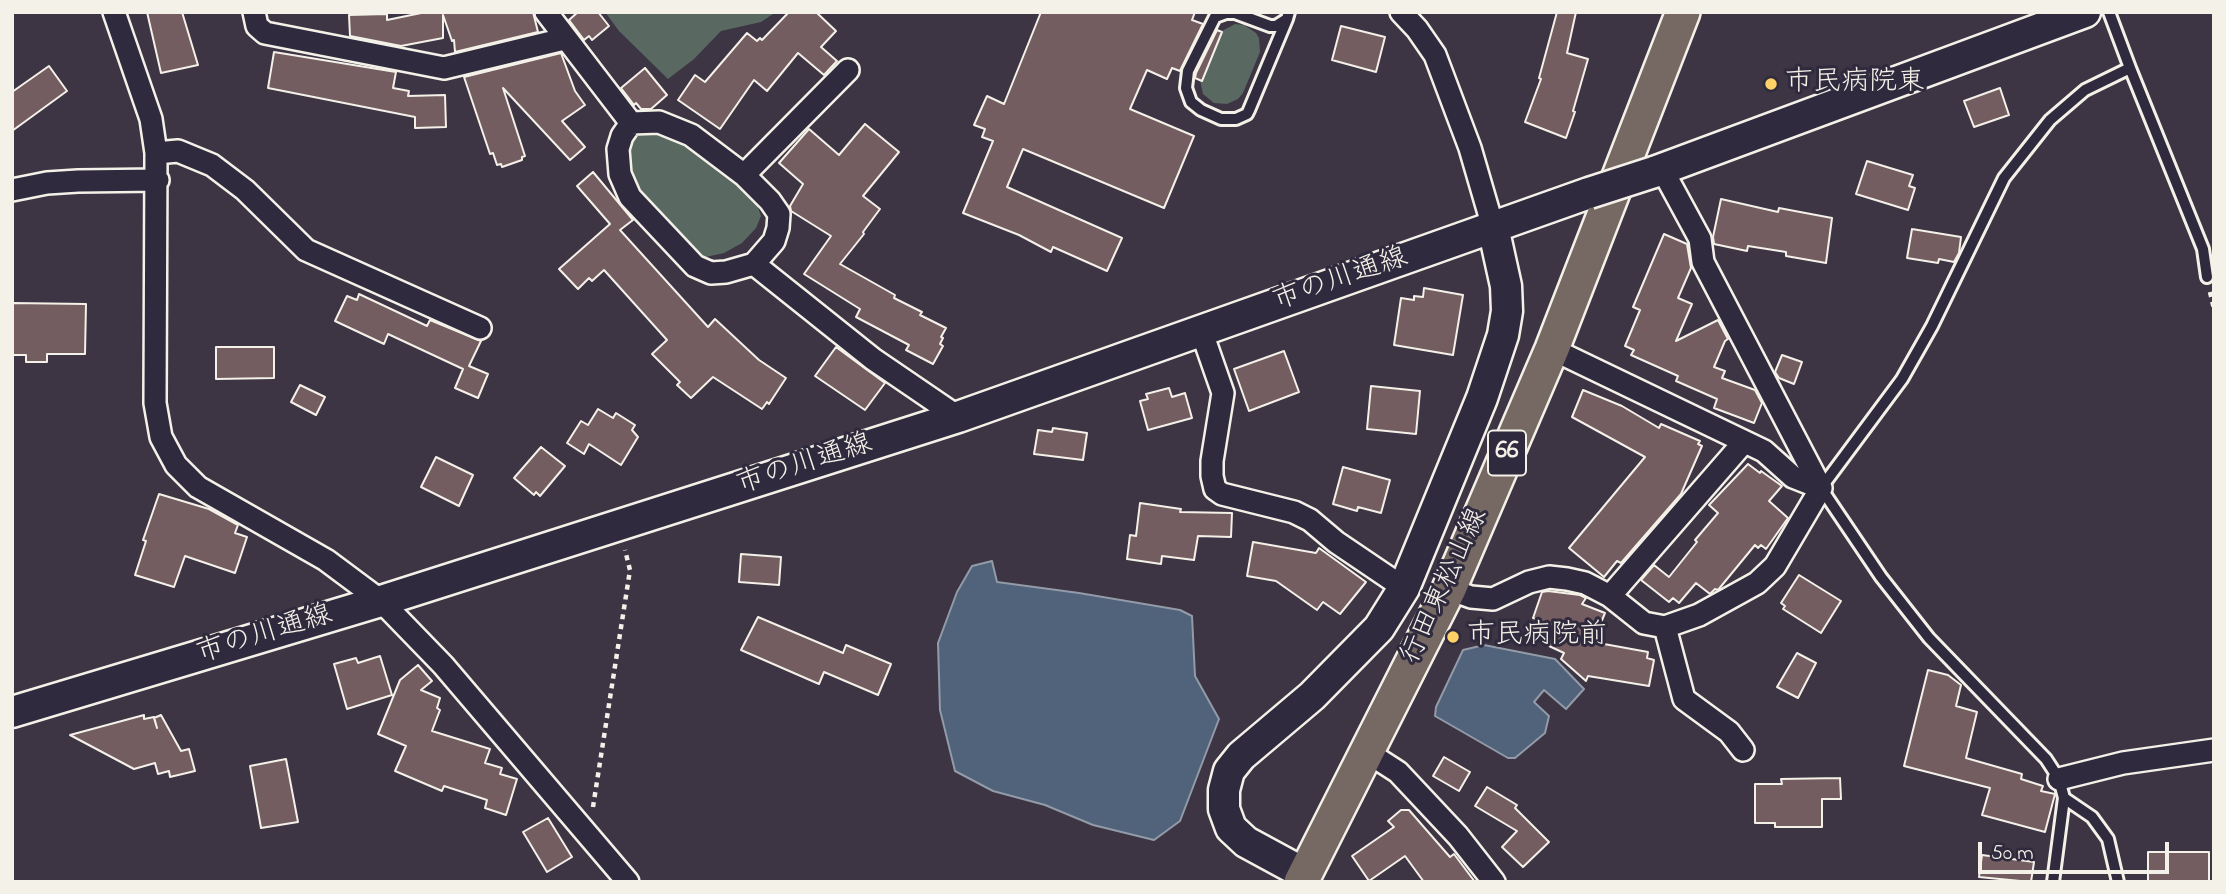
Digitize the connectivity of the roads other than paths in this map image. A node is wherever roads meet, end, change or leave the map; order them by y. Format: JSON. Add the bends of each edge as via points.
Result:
{"nodes":[{"id":1,"x":114,"y":12,"type":"edge"},
{"id":2,"x":254,"y":12,"type":"edge"},
{"id":3,"x":546,"y":12,"type":"edge"},
{"id":4,"x":1401,"y":12,"type":"edge"},
{"id":5,"x":1684,"y":12,"type":"edge"},
{"id":6,"x":2085,"y":12,"type":"edge"},
{"id":7,"x":2109,"y":12,"type":"edge"},
{"id":8,"x":1288,"y":15,"type":"edge"},
{"id":9,"x":564,"y":39,"type":"junction"},
{"id":10,"x":2130,"y":68,"type":"junction"},
{"id":11,"x":848,"y":69,"type":"dead end"},
{"id":12,"x":631,"y":123,"type":"junction"},
{"id":13,"x":156,"y":153,"type":"junction"},
{"id":14,"x":1658,"y":170,"type":"junction"},
{"id":15,"x":744,"y":175,"type":"junction"},
{"id":16,"x":158,"y":180,"type":"junction"},
{"id":17,"x":12,"y":190,"type":"edge"},
{"id":18,"x":1493,"y":228,"type":"junction"},
{"id":19,"x":754,"y":264,"type":"junction"},
{"id":20,"x":2207,"y":277,"type":"dead end"},
{"id":21,"x":480,"y":328,"type":"dead end"},
{"id":22,"x":1201,"y":330,"type":"junction"},
{"id":23,"x":1552,"y":349,"type":"junction"},
{"id":24,"x":958,"y":417,"type":"junction"},
{"id":25,"x":1744,"y":442,"type":"junction"},
{"id":26,"x":1821,"y":488,"type":"junction"},
{"id":27,"x":1404,"y":588,"type":"junction"},
{"id":28,"x":1449,"y":589,"type":"junction"},
{"id":29,"x":1610,"y":596,"type":"junction"},
{"id":30,"x":381,"y":601,"type":"junction"},
{"id":31,"x":1665,"y":627,"type":"junction"},
{"id":32,"x":12,"y":712,"type":"edge"},
{"id":33,"x":1743,"y":750,"type":"dead end"},
{"id":34,"x":2214,"y":750,"type":"edge"},
{"id":35,"x":1367,"y":752,"type":"junction"},
{"id":36,"x":2062,"y":788,"type":"junction"},
{"id":37,"x":1303,"y":878,"type":"edge"},
{"id":38,"x":628,"y":882,"type":"edge"},
{"id":39,"x":1494,"y":882,"type":"edge"},
{"id":40,"x":2053,"y":882,"type":"edge"},
{"id":41,"x":2118,"y":882,"type":"edge"}],
"edges":[{"from":1,"to":13,"type":"street","via":[[150,119]]},
{"from":2,"to":9,"type":"street","via":[[257,26],[265,33],[444,68]]},
{"from":3,"to":9,"type":"street"},
{"from":4,"to":18,"type":"street","via":[[1435,55],[1470,148]]},
{"from":5,"to":23,"type":"main road","name":"行田東松山線","number":"66"},
{"from":6,"to":14,"type":"street"},
{"from":7,"to":10,"type":"lane"},
{"from":8,"to":8,"type":"lane","via":[[1247,114],[1221,118],[1191,102],[1186,88],[1188,71],[1215,17],[1235,13],[1276,26]]},
{"from":9,"to":12,"type":"street"},
{"from":10,"to":20,"type":"lane","via":[[2203,249]]},
{"from":10,"to":26,"type":"lane","via":[[2085,90],[2050,121],[2004,177],[1902,379]]},
{"from":11,"to":15,"type":"street"},
{"from":12,"to":15,"type":"street","via":[[659,122],[676,128]]},
{"from":12,"to":19,"type":"street","via":[[618,149],[620,174],[630,197],[695,266],[710,273]]},
{"from":13,"to":16,"type":"street"},
{"from":13,"to":21,"type":"street","via":[[178,151],[212,165],[245,190],[306,250]]},
{"from":14,"to":18,"type":"street","name":"市の川通線","bridge":true},
{"from":14,"to":26,"type":"street","via":[[1700,239],[1703,262]]},
{"from":15,"to":19,"type":"street","via":[[779,214],[774,241]]},
{"from":16,"to":17,"type":"street","via":[[47,183]]},
{"from":16,"to":30,"type":"street","via":[[155,403],[161,437],[176,465],[198,487],[326,560]]},
{"from":18,"to":22,"type":"street","name":"市の川通線"},
{"from":18,"to":27,"type":"street","via":[[1506,286],[1503,335]]},
{"from":19,"to":24,"type":"street","via":[[873,359]]},
{"from":22,"to":24,"type":"street","name":"市の川通線"},
{"from":22,"to":27,"type":"street","via":[[1223,393],[1212,461],[1215,489],[1310,520]]},
{"from":23,"to":25,"type":"street"},
{"from":23,"to":28,"type":"main road","name":"行田東松山線","number":"66"},
{"from":24,"to":30,"type":"street","name":"市の川通線"},
{"from":25,"to":26,"type":"street","via":[[1765,451],[1793,477]]},
{"from":25,"to":29,"type":"street"},
{"from":26,"to":31,"type":"street","via":[[1775,566],[1757,583],[1699,615]]},
{"from":26,"to":36,"type":"lane","via":[[1881,577],[1930,638],[2046,760]]},
{"from":27,"to":37,"type":"street","via":[[1379,628],[1229,771],[1224,809],[1231,828]]},
{"from":28,"to":29,"type":"street","via":[[1493,599],[1549,577],[1585,583]]},
{"from":28,"to":35,"type":"main road","name":"行田東松山線","number":"66"},
{"from":29,"to":31,"type":"street","via":[[1644,623]]},
{"from":30,"to":32,"type":"street","name":"市の川通線"},
{"from":30,"to":38,"type":"street","via":[[443,665]]},
{"from":31,"to":33,"type":"street","via":[[1684,699],[1729,732]]},
{"from":34,"to":36,"type":"street","via":[[2123,763]]},
{"from":35,"to":37,"type":"main road","name":"行田東松山線","number":"66"},
{"from":35,"to":39,"type":"street","via":[[1398,772]]},
{"from":36,"to":40,"type":"lane"},
{"from":36,"to":41,"type":"lane","via":[[2108,839]]}]}
